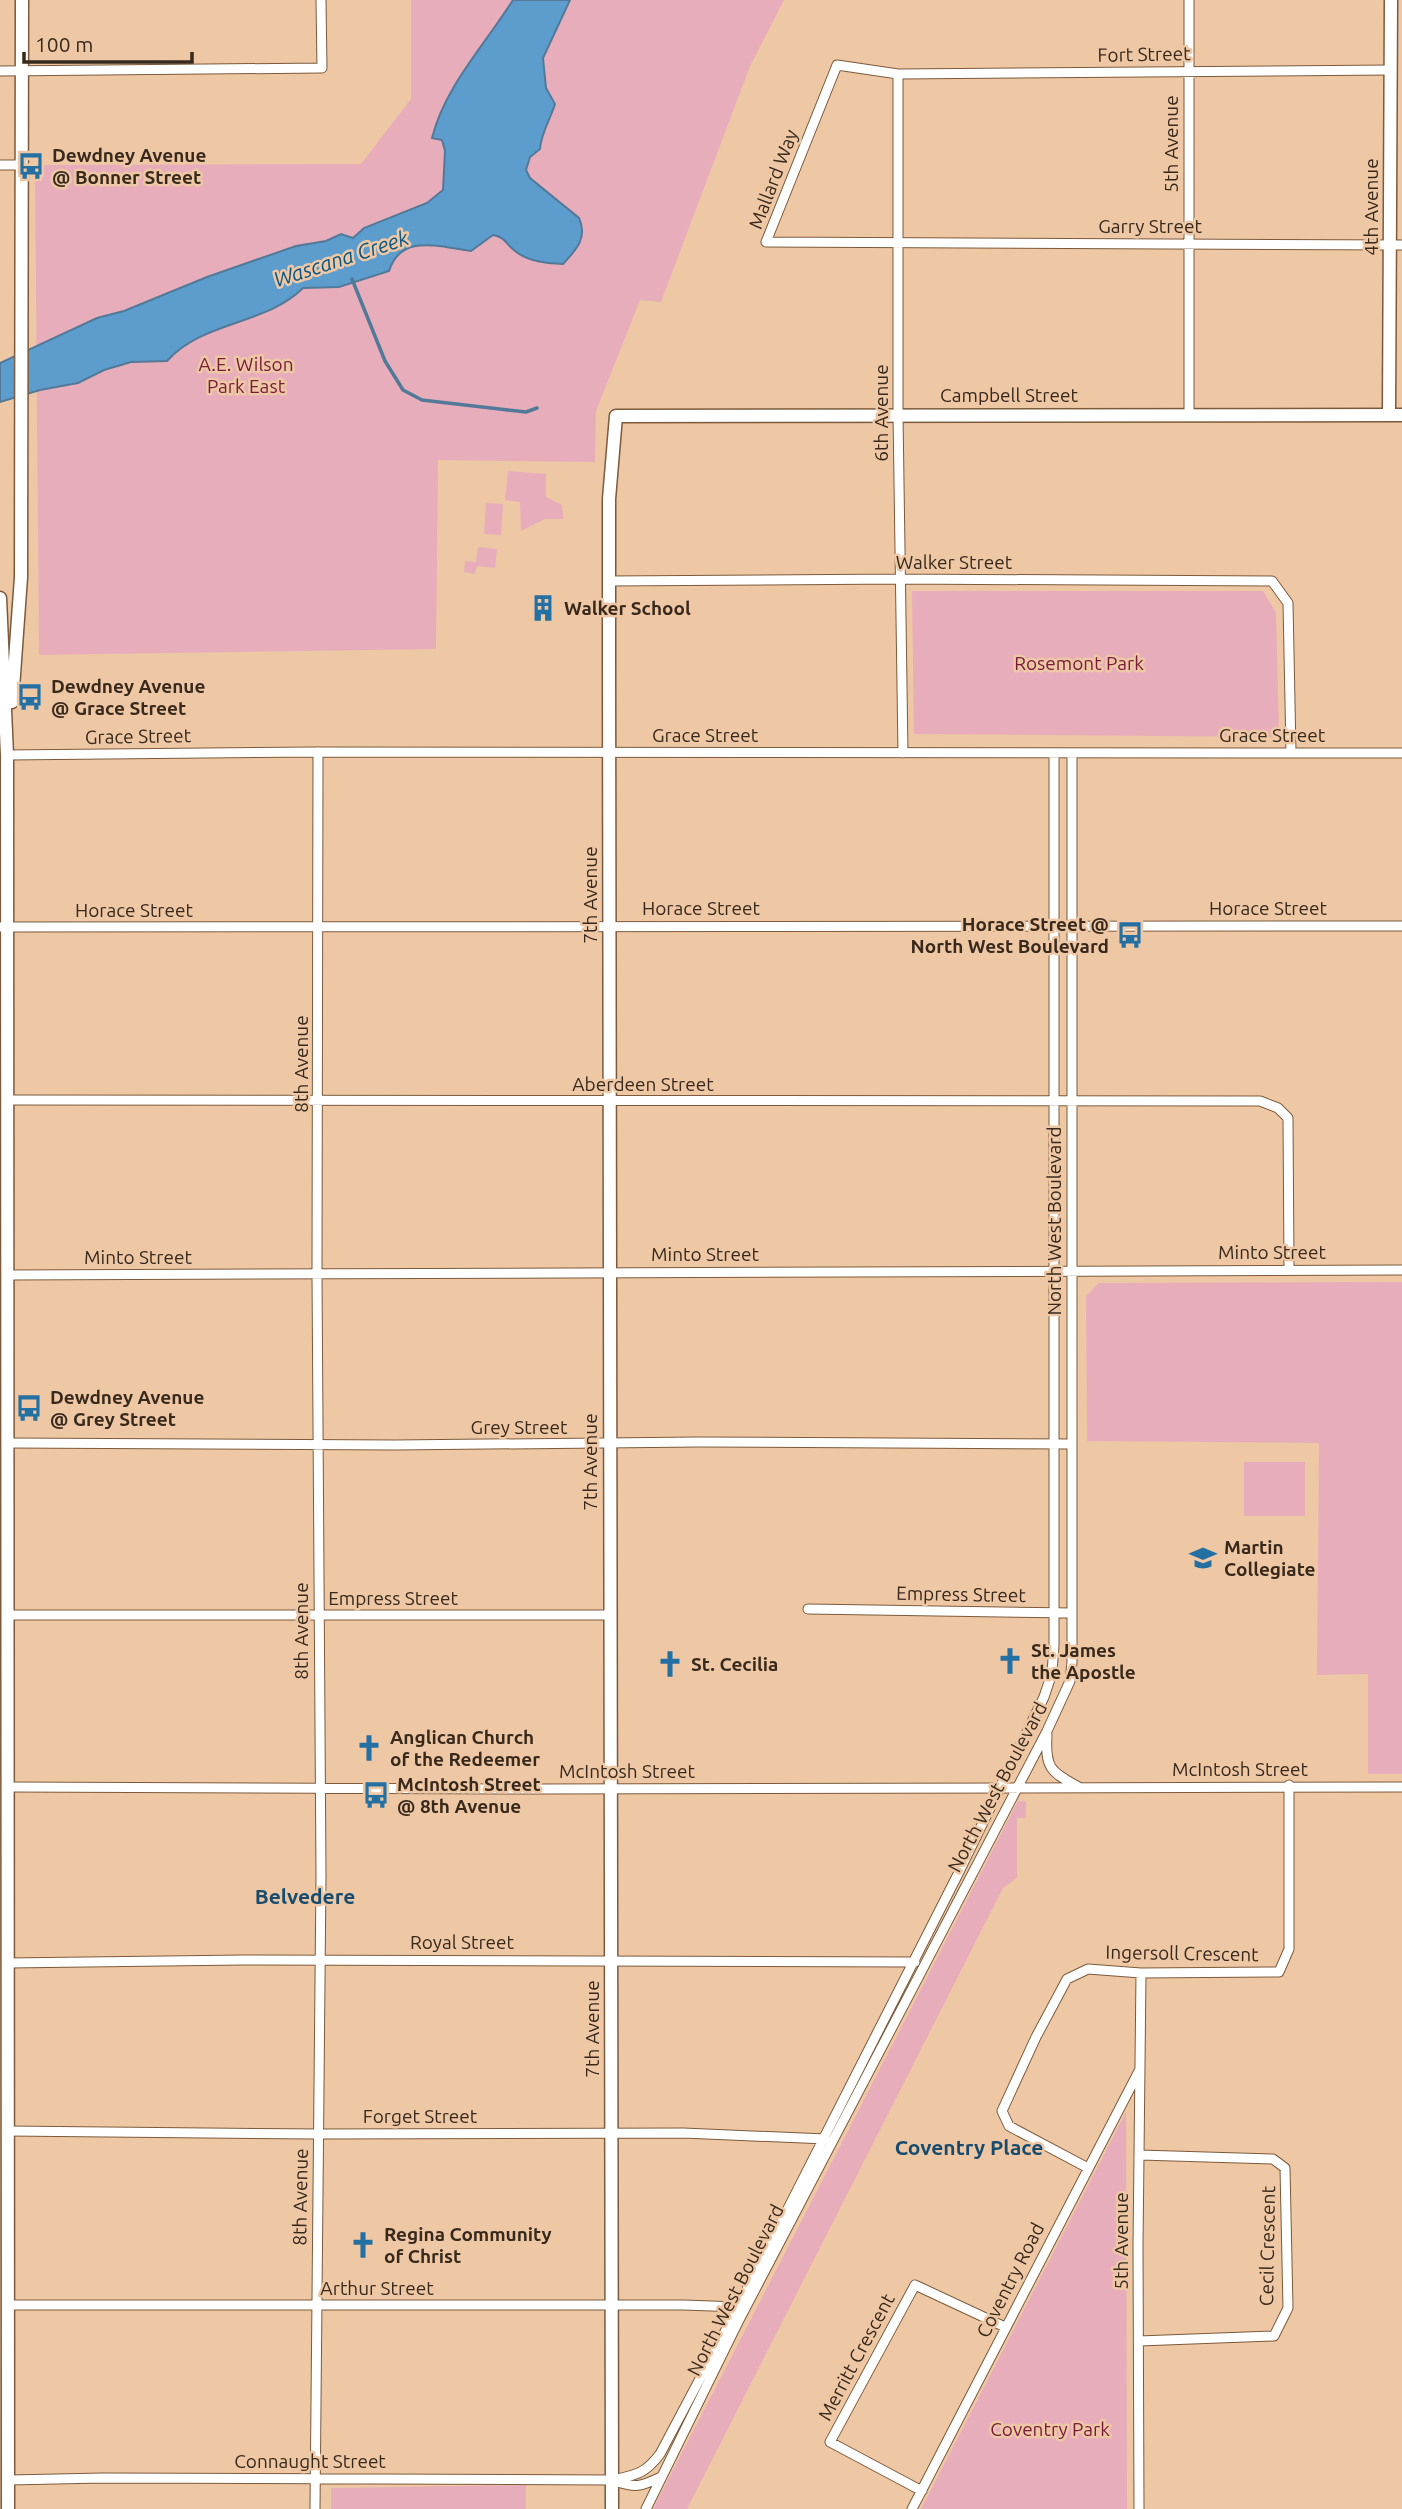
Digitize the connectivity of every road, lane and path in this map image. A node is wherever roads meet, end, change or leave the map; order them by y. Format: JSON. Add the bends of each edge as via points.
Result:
{"nodes":[{"id":1,"x":22,"y":0,"type":"edge"},
{"id":2,"x":321,"y":0,"type":"edge"},
{"id":3,"x":1189,"y":0,"type":"edge"},
{"id":4,"x":1391,"y":0,"type":"edge"},
{"id":5,"x":1391,"y":70,"type":"junction"},
{"id":6,"x":0,"y":71,"type":"edge"},
{"id":7,"x":22,"y":71,"type":"junction"},
{"id":8,"x":1189,"y":71,"type":"junction"},
{"id":9,"x":898,"y":74,"type":"junction"},
{"id":10,"x":0,"y":165,"type":"edge"},
{"id":11,"x":22,"y":165,"type":"junction"},
{"id":12,"x":898,"y":243,"type":"junction"},
{"id":13,"x":1189,"y":243,"type":"junction"},
{"id":14,"x":1396,"y":245,"type":"edge"},
{"id":15,"x":898,"y":414,"type":"junction"},
{"id":16,"x":1189,"y":415,"type":"junction"},
{"id":17,"x":1396,"y":415,"type":"edge"},
{"id":18,"x":616,"y":416,"type":"joint"},
{"id":19,"x":901,"y":579,"type":"junction"},
{"id":20,"x":609,"y":581,"type":"junction"},
{"id":21,"x":0,"y":598,"type":"edge"},
{"id":22,"x":318,"y":752,"type":"junction"},
{"id":23,"x":610,"y":752,"type":"junction"},
{"id":24,"x":1291,"y":752,"type":"junction"},
{"id":25,"x":903,"y":753,"type":"junction"},
{"id":26,"x":1402,"y":753,"type":"edge"},
{"id":27,"x":1054,"y":754,"type":"junction"},
{"id":28,"x":1072,"y":754,"type":"junction"},
{"id":29,"x":7,"y":755,"type":"junction"},
{"id":30,"x":1054,"y":925,"type":"junction"},
{"id":31,"x":1072,"y":925,"type":"junction"},
{"id":32,"x":609,"y":926,"type":"junction"},
{"id":33,"x":1402,"y":926,"type":"edge"},
{"id":34,"x":4,"y":927,"type":"edge"},
{"id":35,"x":317,"y":927,"type":"junction"},
{"id":36,"x":8,"y":1100,"type":"junction"},
{"id":37,"x":318,"y":1101,"type":"junction"},
{"id":38,"x":610,"y":1101,"type":"junction"},
{"id":39,"x":1054,"y":1101,"type":"junction"},
{"id":40,"x":1072,"y":1102,"type":"junction"},
{"id":41,"x":1289,"y":1269,"type":"junction"},
{"id":42,"x":1402,"y":1270,"type":"edge"},
{"id":43,"x":609,"y":1271,"type":"junction"},
{"id":44,"x":1054,"y":1272,"type":"junction"},
{"id":45,"x":1072,"y":1272,"type":"junction"},
{"id":46,"x":317,"y":1274,"type":"junction"},
{"id":47,"x":8,"y":1275,"type":"junction"},
{"id":48,"x":8,"y":1443,"type":"junction"},
{"id":49,"x":318,"y":1444,"type":"junction"},
{"id":50,"x":609,"y":1444,"type":"junction"},
{"id":51,"x":1054,"y":1444,"type":"junction"},
{"id":52,"x":1072,"y":1444,"type":"junction"},
{"id":53,"x":808,"y":1609,"type":"dead end"},
{"id":54,"x":1054,"y":1612,"type":"junction"},
{"id":55,"x":1072,"y":1613,"type":"junction"},
{"id":56,"x":8,"y":1615,"type":"junction"},
{"id":57,"x":319,"y":1615,"type":"junction"},
{"id":58,"x":610,"y":1615,"type":"junction"},
{"id":59,"x":1047,"y":1731,"type":"junction"},
{"id":60,"x":1289,"y":1786,"type":"junction"},
{"id":61,"x":8,"y":1787,"type":"junction"},
{"id":62,"x":1002,"y":1787,"type":"junction"},
{"id":63,"x":1017,"y":1787,"type":"junction"},
{"id":64,"x":1079,"y":1787,"type":"junction"},
{"id":65,"x":1402,"y":1787,"type":"edge"},
{"id":66,"x":319,"y":1788,"type":"junction"},
{"id":67,"x":611,"y":1788,"type":"junction"},
{"id":68,"x":319,"y":1960,"type":"junction"},
{"id":69,"x":611,"y":1962,"type":"junction"},
{"id":70,"x":913,"y":1962,"type":"junction"},
{"id":71,"x":4,"y":1963,"type":"edge"},
{"id":72,"x":923,"y":1965,"type":"junction"},
{"id":73,"x":1141,"y":1973,"type":"junction"},
{"id":74,"x":1141,"y":2067,"type":"junction"},
{"id":75,"x":8,"y":2131,"type":"junction"},
{"id":76,"x":318,"y":2134,"type":"junction"},
{"id":77,"x":612,"y":2134,"type":"junction"},
{"id":78,"x":827,"y":2139,"type":"junction"},
{"id":79,"x":1140,"y":2155,"type":"junction"},
{"id":80,"x":1087,"y":2168,"type":"junction"},
{"id":81,"x":4,"y":2286,"type":"edge"},
{"id":82,"x":8,"y":2305,"type":"junction"},
{"id":83,"x":316,"y":2306,"type":"junction"},
{"id":84,"x":611,"y":2306,"type":"junction"},
{"id":85,"x":741,"y":2308,"type":"junction"},
{"id":86,"x":1005,"y":2327,"type":"junction"},
{"id":87,"x":1139,"y":2341,"type":"junction"},
{"id":88,"x":661,"y":2477,"type":"junction"},
{"id":89,"x":314,"y":2478,"type":"junction"},
{"id":90,"x":9,"y":2480,"type":"junction"},
{"id":91,"x":612,"y":2480,"type":"junction"},
{"id":92,"x":922,"y":2491,"type":"junction"},
{"id":93,"x":8,"y":2509,"type":"edge"},
{"id":94,"x":314,"y":2509,"type":"edge"},
{"id":95,"x":612,"y":2509,"type":"edge"},
{"id":96,"x":646,"y":2509,"type":"edge"},
{"id":97,"x":912,"y":2509,"type":"edge"},
{"id":98,"x":1139,"y":2509,"type":"edge"}],
"edges":[{"from":1,"to":7,"type":"street"},
{"from":2,"to":7,"type":"street","via":[[322,68]]},
{"from":3,"to":8,"type":"street","name":"5th Avenue"},
{"from":4,"to":5,"type":"street","name":"4th Avenue"},
{"from":5,"to":8,"type":"street","name":"Fort Street"},
{"from":5,"to":14,"type":"street","name":"4th Avenue"},
{"from":6,"to":7,"type":"street"},
{"from":7,"to":11,"type":"street"},
{"from":8,"to":9,"type":"street","name":"Fort Street"},
{"from":8,"to":13,"type":"street","name":"5th Avenue"},
{"from":9,"to":12,"type":"street","name":"6th Avenue"},
{"from":9,"to":12,"type":"street","name":"Mallard Way","via":[[837,65],[766,242]]},
{"from":10,"to":11,"type":"street"},
{"from":11,"to":29,"type":"street","via":[[21,577]]},
{"from":12,"to":13,"type":"street","name":"Garry Street"},
{"from":12,"to":15,"type":"street","name":"6th Avenue"},
{"from":13,"to":14,"type":"street","name":"Garry Street"},
{"from":13,"to":16,"type":"street","name":"5th Avenue"},
{"from":14,"to":17,"type":"street","name":"4th Avenue"},
{"from":15,"to":16,"type":"street","name":"Campbell Street"},
{"from":15,"to":18,"type":"street","name":"Campbell Street"},
{"from":15,"to":19,"type":"street","name":"6th Avenue"},
{"from":16,"to":17,"type":"street","name":"Campbell Street"},
{"from":18,"to":20,"type":"street","name":"7th Avenue"},
{"from":19,"to":20,"type":"street","name":"Walker Street"},
{"from":19,"to":24,"type":"street","name":"Walker Street","via":[[1272,581],[1288,603]]},
{"from":19,"to":25,"type":"street","name":"6th Avenue"},
{"from":20,"to":23,"type":"street","name":"7th Avenue"},
{"from":21,"to":29,"type":"street"},
{"from":22,"to":23,"type":"street","name":"Grace Street"},
{"from":22,"to":29,"type":"street","name":"Grace Street"},
{"from":22,"to":35,"type":"street","name":"8th Avenue"},
{"from":23,"to":25,"type":"street","name":"Grace Street"},
{"from":23,"to":32,"type":"street","name":"7th Avenue"},
{"from":24,"to":26,"type":"street","name":"Grace Street"},
{"from":24,"to":28,"type":"street","name":"Grace Street"},
{"from":25,"to":27,"type":"street","name":"Grace Street"},
{"from":27,"to":28,"type":"street","name":"Grace Street"},
{"from":27,"to":30,"type":"street","name":"North West Boulevard"},
{"from":28,"to":31,"type":"street","name":"North West Boulevard"},
{"from":29,"to":34,"type":"street"},
{"from":30,"to":31,"type":"street","name":"Horace Street"},
{"from":30,"to":32,"type":"street","name":"Horace Street"},
{"from":30,"to":39,"type":"street","name":"North West Boulevard"},
{"from":31,"to":33,"type":"street","name":"Horace Street"},
{"from":31,"to":40,"type":"street","name":"North West Boulevard"},
{"from":32,"to":35,"type":"street","name":"Horace Street"},
{"from":32,"to":38,"type":"street","name":"7th Avenue"},
{"from":34,"to":35,"type":"street","name":"Horace Street"},
{"from":34,"to":36,"type":"street"},
{"from":35,"to":37,"type":"street","name":"8th Avenue"},
{"from":36,"to":37,"type":"street","name":"Aberdeen Street"},
{"from":36,"to":47,"type":"street"},
{"from":37,"to":38,"type":"street","name":"Aberdeen Street"},
{"from":37,"to":46,"type":"street","name":"8th Avenue"},
{"from":38,"to":39,"type":"street","name":"Aberdeen Street"},
{"from":38,"to":43,"type":"street","name":"7th Avenue"},
{"from":39,"to":40,"type":"street","name":"Aberdeen Street"},
{"from":39,"to":44,"type":"street","name":"North West Boulevard"},
{"from":40,"to":41,"type":"street","name":"Aberdeen Street","via":[[1260,1101],[1278,1108],[1288,1118]]},
{"from":40,"to":45,"type":"street","name":"North West Boulevard"},
{"from":41,"to":42,"type":"street","name":"Minto Street"},
{"from":41,"to":45,"type":"street","name":"Minto Street"},
{"from":43,"to":44,"type":"street","name":"Minto Street"},
{"from":43,"to":46,"type":"street","name":"Minto Street"},
{"from":43,"to":50,"type":"street","name":"7th Avenue"},
{"from":44,"to":45,"type":"street","name":"Minto Street"},
{"from":44,"to":51,"type":"street","name":"North West Boulevard"},
{"from":45,"to":52,"type":"street","name":"North West Boulevard"},
{"from":46,"to":47,"type":"street","name":"Minto Street"},
{"from":46,"to":49,"type":"street","name":"8th Avenue"},
{"from":47,"to":48,"type":"street"},
{"from":48,"to":49,"type":"street","name":"Grey Street"},
{"from":48,"to":56,"type":"street"},
{"from":49,"to":50,"type":"street","name":"Grey Street"},
{"from":49,"to":57,"type":"street","name":"8th Avenue"},
{"from":50,"to":51,"type":"street","name":"Grey Street"},
{"from":50,"to":58,"type":"street","name":"7th Avenue"},
{"from":51,"to":52,"type":"street","name":"Grey Street"},
{"from":51,"to":54,"type":"street","name":"North West Boulevard"},
{"from":52,"to":55,"type":"street","name":"North West Boulevard"},
{"from":53,"to":54,"type":"street","name":"Empress Street"},
{"from":54,"to":55,"type":"street","name":"Empress Street"},
{"from":54,"to":62,"type":"street","name":"North West Boulevard","via":[[1052,1673]]},
{"from":55,"to":59,"type":"street","name":"North West Boulevard","via":[[1070,1681]]},
{"from":56,"to":57,"type":"street","name":"Empress Street"},
{"from":56,"to":61,"type":"street"},
{"from":57,"to":58,"type":"street","name":"Empress Street"},
{"from":57,"to":66,"type":"street","name":"8th Avenue"},
{"from":58,"to":67,"type":"street","name":"7th Avenue"},
{"from":59,"to":63,"type":"street","name":"North West Boulevard"},
{"from":59,"to":64,"type":"street","via":[[1045,1755],[1056,1775]]},
{"from":60,"to":64,"type":"street","name":"McIntosh Street"},
{"from":60,"to":65,"type":"street","name":"McIntosh Street"},
{"from":60,"to":73,"type":"street","name":"Ingersoll Crescent","via":[[1289,1948],[1279,1972]]},
{"from":61,"to":66,"type":"street","name":"McIntosh Street"},
{"from":61,"to":71,"type":"street"},
{"from":62,"to":63,"type":"street","name":"McIntosh Street"},
{"from":62,"to":67,"type":"street","name":"McIntosh Street"},
{"from":62,"to":70,"type":"street","name":"North West Boulevard"},
{"from":63,"to":64,"type":"street","name":"McIntosh Street"},
{"from":63,"to":72,"type":"street","name":"North West Boulevard"},
{"from":66,"to":67,"type":"street","name":"McIntosh Street"},
{"from":66,"to":68,"type":"street","name":"8th Avenue"},
{"from":67,"to":69,"type":"street","name":"7th Avenue"},
{"from":68,"to":69,"type":"street","name":"Royal Street"},
{"from":68,"to":71,"type":"street","name":"Royal Street"},
{"from":68,"to":76,"type":"street","name":"8th Avenue"},
{"from":69,"to":70,"type":"street","name":"Royal Street"},
{"from":69,"to":77,"type":"street","name":"7th Avenue"},
{"from":70,"to":72,"type":"street","name":"Royal Street"},
{"from":70,"to":78,"type":"street","name":"North West Boulevard"},
{"from":71,"to":75,"type":"street"},
{"from":72,"to":78,"type":"street","name":"North West Boulevard"},
{"from":73,"to":74,"type":"street","name":"5th Avenue"},
{"from":73,"to":80,"type":"street","name":"Ingersoll Crescent","via":[[1088,1969],[1066,1979],[1002,2111],[1009,2126]]},
{"from":74,"to":79,"type":"street","name":"5th Avenue"},
{"from":74,"to":80,"type":"street","name":"Coventry Road"},
{"from":75,"to":76,"type":"street","name":"Forget Street"},
{"from":75,"to":81,"type":"street"},
{"from":76,"to":77,"type":"street","name":"Forget Street"},
{"from":76,"to":83,"type":"street","name":"8th Avenue"},
{"from":77,"to":78,"type":"street","name":"Forget Street"},
{"from":77,"to":84,"type":"street","name":"7th Avenue"},
{"from":78,"to":85,"type":"street","name":"North West Boulevard"},
{"from":79,"to":87,"type":"street","name":"5th Avenue"},
{"from":79,"to":87,"type":"street","name":"Cecil Crescent","via":[[1273,2159],[1285,2168],[1288,2308],[1274,2336]]},
{"from":80,"to":86,"type":"street","name":"Coventry Road"},
{"from":81,"to":82,"type":"street"},
{"from":82,"to":83,"type":"street","name":"Arthur Street"},
{"from":82,"to":90,"type":"street"},
{"from":83,"to":84,"type":"street","name":"Arthur Street"},
{"from":83,"to":89,"type":"street","name":"8th Avenue"},
{"from":84,"to":85,"type":"street","name":"Arthur Street"},
{"from":84,"to":91,"type":"street","name":"7th Avenue"},
{"from":85,"to":88,"type":"street","name":"North West Boulevard"},
{"from":85,"to":91,"type":"street","name":"North West Boulevard","via":[[660,2454],[640,2473]]},
{"from":86,"to":92,"type":"street","name":"Coventry Road"},
{"from":86,"to":92,"type":"street","name":"Merritt Crescent","via":[[915,2285],[830,2441]]},
{"from":87,"to":98,"type":"street","name":"5th Avenue"},
{"from":88,"to":91,"type":"street","via":[[632,2487]]},
{"from":88,"to":96,"type":"street","name":"North West Boulevard"},
{"from":89,"to":90,"type":"street","name":"Connaught Street"},
{"from":89,"to":91,"type":"street","name":"Connaught Street"},
{"from":89,"to":94,"type":"street","name":"8th Avenue"},
{"from":90,"to":93,"type":"street"},
{"from":91,"to":95,"type":"street","name":"7th Avenue"},
{"from":92,"to":97,"type":"street","name":"Coventry Road"}]}
